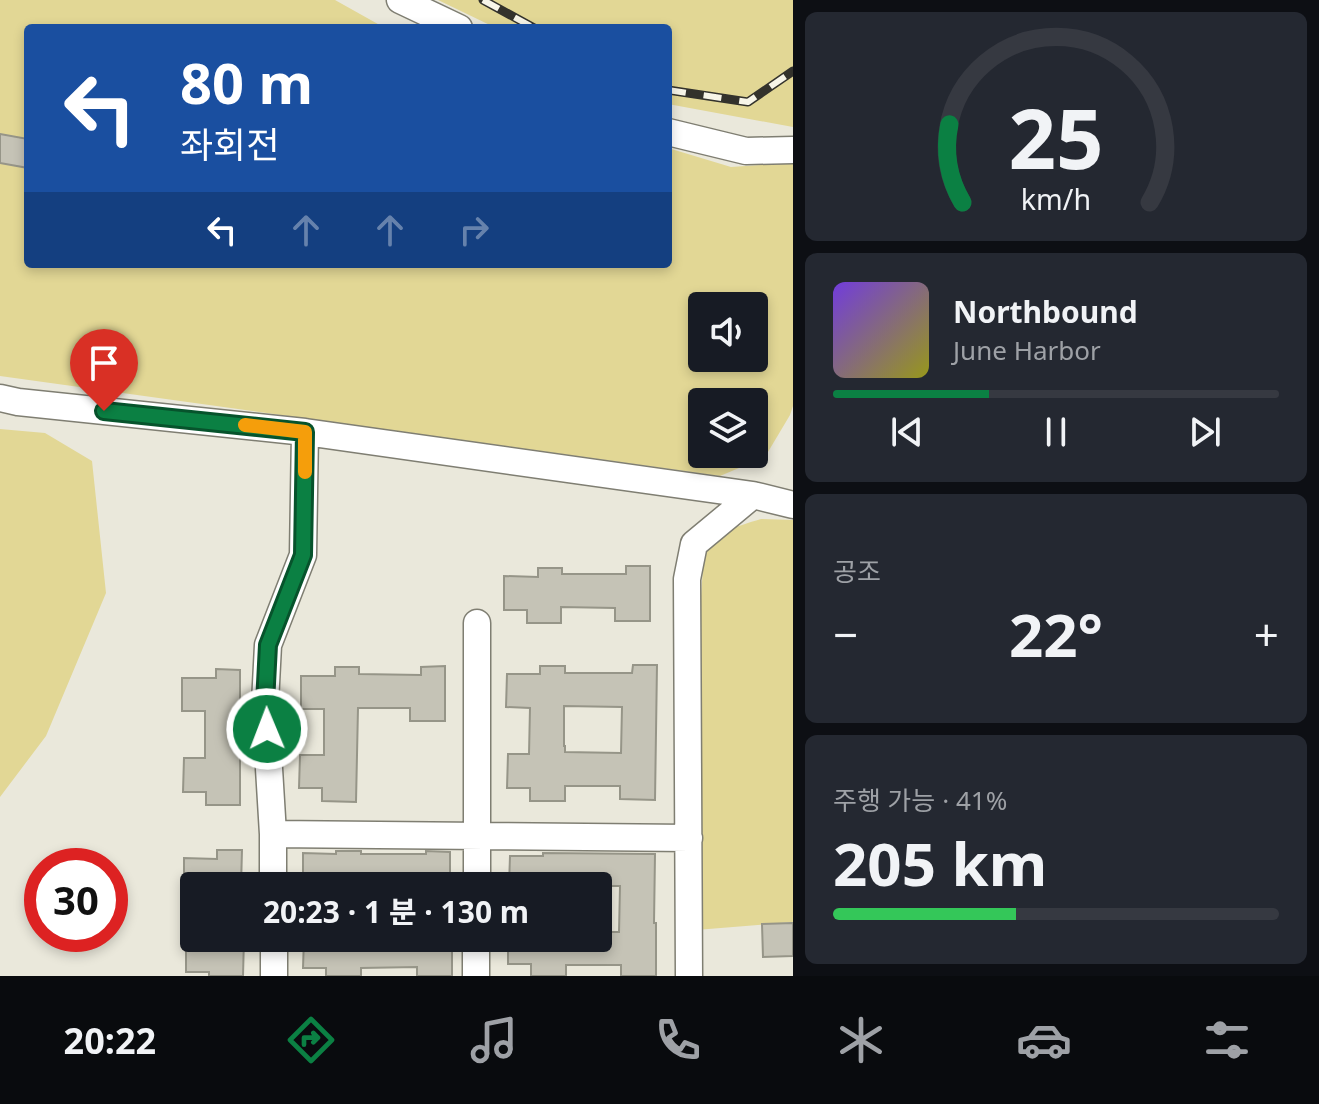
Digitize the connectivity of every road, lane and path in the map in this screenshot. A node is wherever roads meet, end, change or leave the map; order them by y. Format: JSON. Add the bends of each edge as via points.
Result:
{"nodes":[{"id":1,"x":400,"y":0,"type":"edge"},
{"id":2,"x":451,"y":24,"type":"edge"},
{"id":3,"x":672,"y":133,"type":"edge"},
{"id":4,"x":793,"y":150,"type":"edge"},
{"id":5,"x":0,"y":398,"type":"edge"},
{"id":6,"x":305,"y":432,"type":"junction"},
{"id":7,"x":753,"y":495,"type":"junction"},
{"id":8,"x":793,"y":505,"type":"edge"},
{"id":9,"x":477,"y":623,"type":"dead end"},
{"id":10,"x":273,"y":834,"type":"junction"},
{"id":11,"x":477,"y":836,"type":"junction"},
{"id":12,"x":689,"y":838,"type":"junction"},
{"id":13,"x":273,"y":872,"type":"edge"},
{"id":14,"x":477,"y":872,"type":"edge"},
{"id":15,"x":274,"y":952,"type":"edge"},
{"id":16,"x":476,"y":952,"type":"edge"},
{"id":17,"x":274,"y":976,"type":"edge"},
{"id":18,"x":476,"y":976,"type":"edge"},
{"id":19,"x":689,"y":976,"type":"edge"}],
"edges":[{"from":1,"to":2,"type":"street"},
{"from":3,"to":4,"type":"street","via":[[746,151]]},
{"from":5,"to":6,"type":"street"},
{"from":6,"to":7,"type":"street"},
{"from":6,"to":10,"type":"street","via":[[303,555],[268,645],[265,703]]},
{"from":7,"to":8,"type":"street"},
{"from":7,"to":12,"type":"street","via":[[694,544],[687,579]]},
{"from":9,"to":11,"type":"street"},
{"from":10,"to":11,"type":"street"},
{"from":10,"to":13,"type":"street"},
{"from":11,"to":12,"type":"street"},
{"from":11,"to":14,"type":"street"},
{"from":12,"to":19,"type":"street"},
{"from":15,"to":17,"type":"street"},
{"from":16,"to":18,"type":"street"}]}
